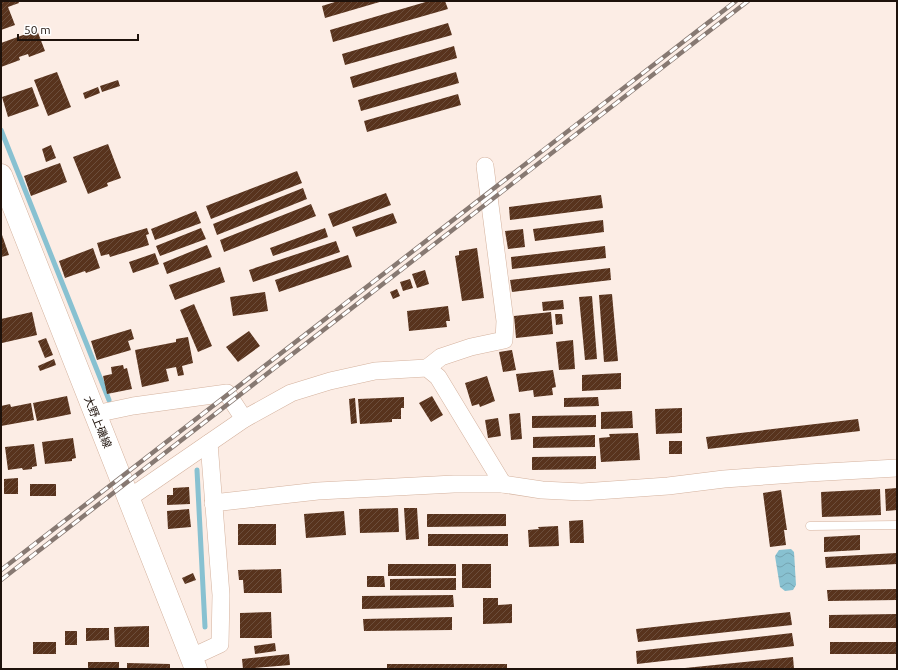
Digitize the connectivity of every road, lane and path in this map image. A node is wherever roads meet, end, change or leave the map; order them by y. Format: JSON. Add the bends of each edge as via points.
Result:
{"nodes":[{"id":1,"x":485,"y":166,"type":"dead end"},
{"id":2,"x":1,"y":175,"type":"edge"},
{"id":3,"x":427,"y":368,"type":"junction"},
{"id":4,"x":95,"y":414,"type":"junction"},
{"id":5,"x":244,"y":419,"type":"junction"},
{"id":6,"x":208,"y":443,"type":"junction"},
{"id":7,"x":897,"y":468,"type":"edge"},
{"id":8,"x":503,"y":484,"type":"junction"},
{"id":9,"x":128,"y":498,"type":"junction"},
{"id":10,"x":214,"y":503,"type":"junction"},
{"id":11,"x":897,"y":525,"type":"edge"},
{"id":12,"x":810,"y":526,"type":"dead end"},
{"id":13,"x":194,"y":663,"type":"edge"}],
"edges":[{"from":1,"to":3,"type":"street","via":[[505,321],[504,340],[441,357]]},
{"from":2,"to":4,"type":"main road","name":"大野上磯線"},
{"from":3,"to":5,"type":"street","via":[[375,371],[330,381],[291,393]]},
{"from":3,"to":8,"type":"street","via":[[438,377]]},
{"from":4,"to":5,"type":"street","via":[[227,393]]},
{"from":4,"to":9,"type":"main road","name":"大野上磯線"},
{"from":5,"to":6,"type":"street"},
{"from":6,"to":9,"type":"street"},
{"from":6,"to":10,"type":"street"},
{"from":7,"to":8,"type":"street","via":[[724,479],[582,492],[542,490]]},
{"from":8,"to":10,"type":"street","via":[[318,491]]},
{"from":9,"to":13,"type":"main road","name":"大野上磯線"},
{"from":10,"to":13,"type":"street","via":[[221,595],[220,644]]},
{"from":11,"to":12,"type":"lane"}]}
